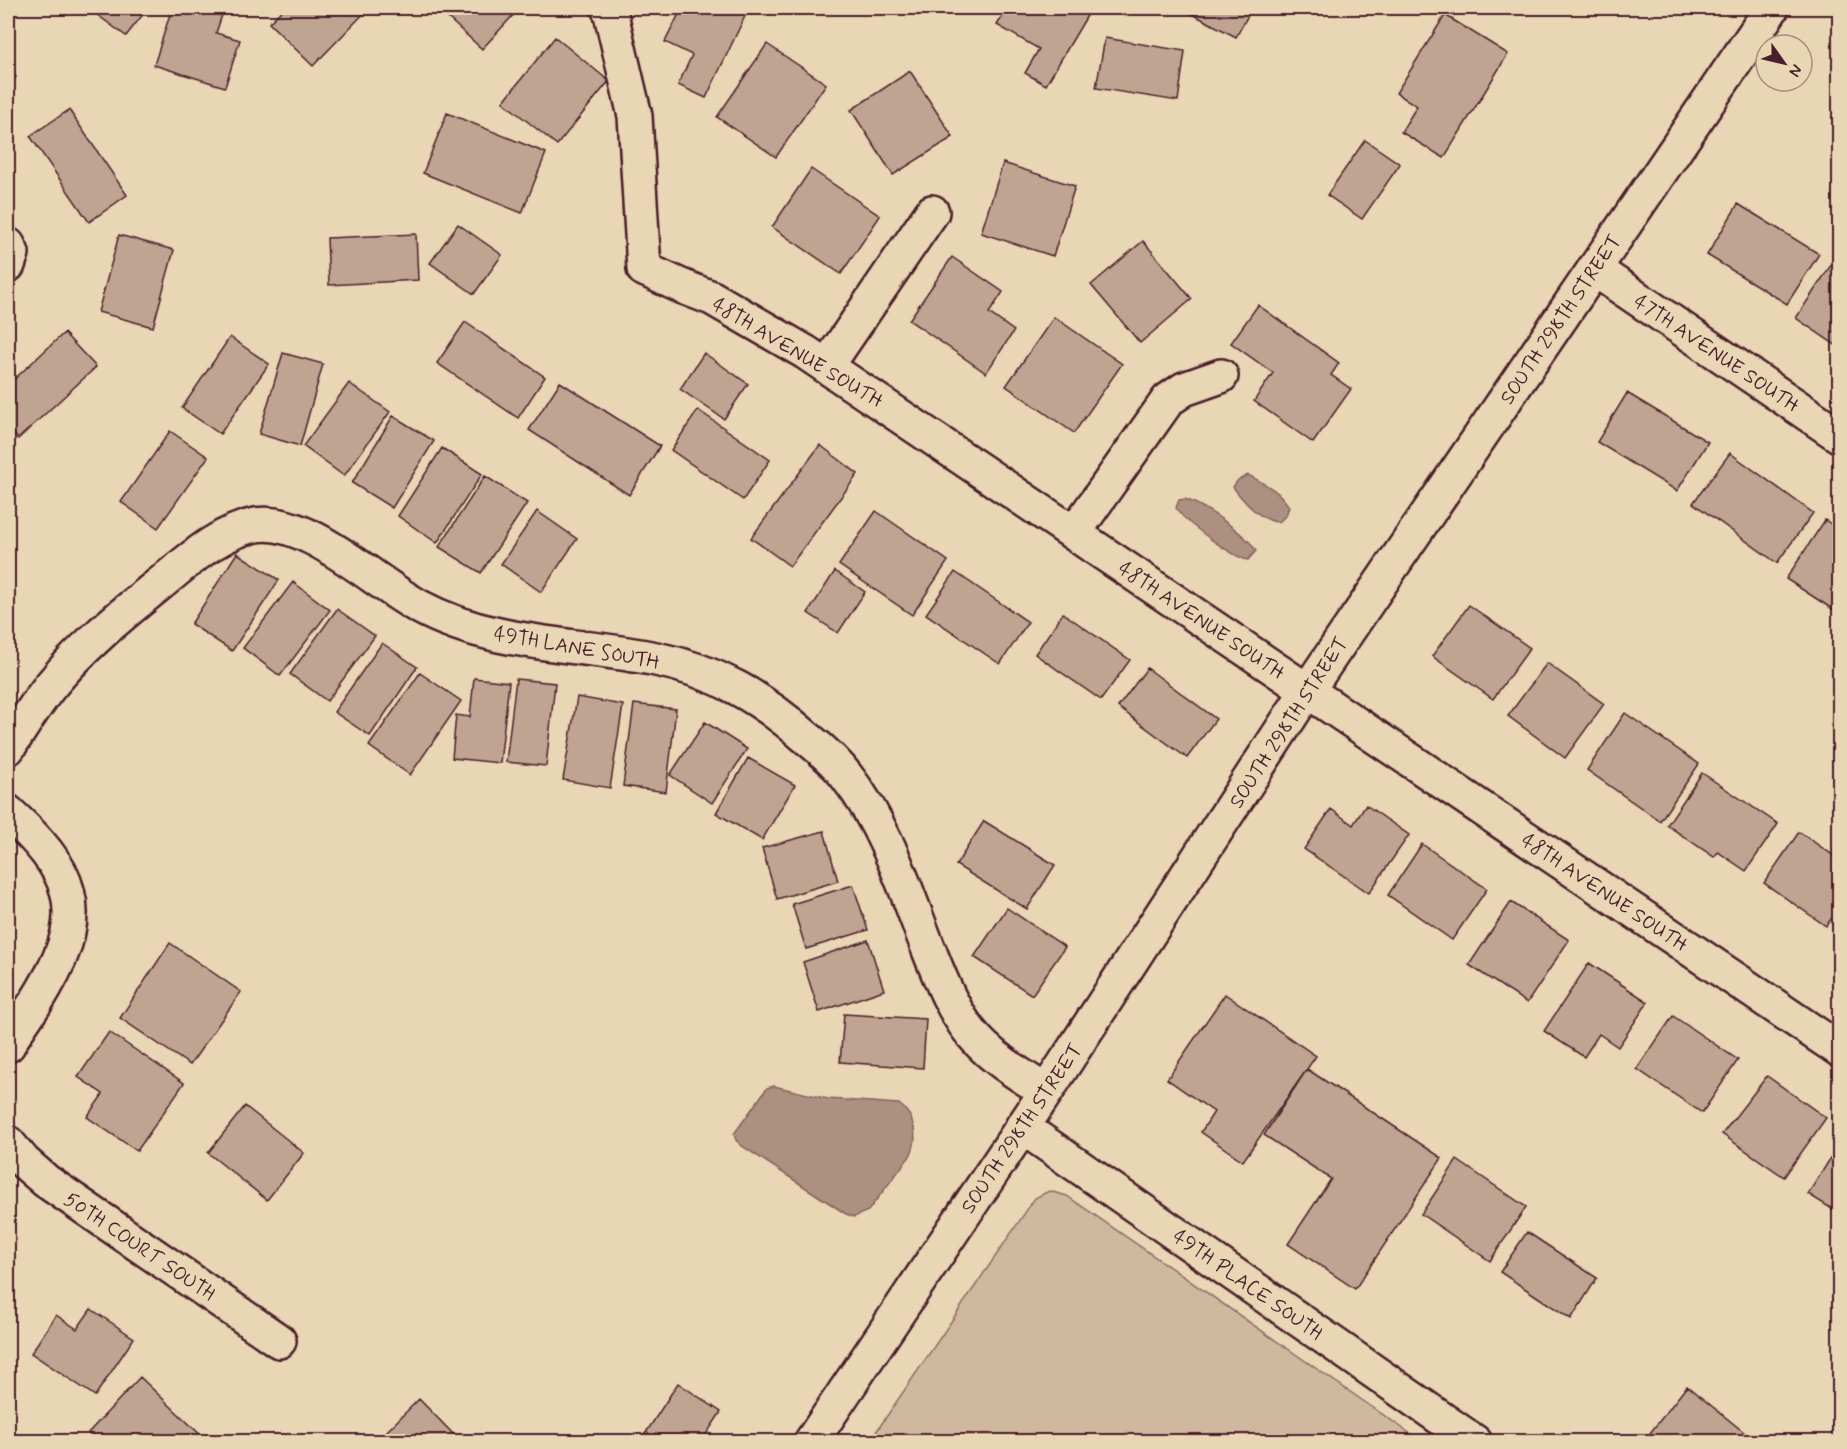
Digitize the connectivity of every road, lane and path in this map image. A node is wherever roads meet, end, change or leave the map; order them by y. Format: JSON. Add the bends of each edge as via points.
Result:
{"nodes":[{"id":1,"x":608,"y":8,"type":"edge"},
{"id":2,"x":1772,"y":8,"type":"edge"},
{"id":3,"x":932,"y":212,"type":"dead end"},
{"id":4,"x":8,"y":245,"type":"edge"},
{"id":5,"x":8,"y":265,"type":"edge"},
{"id":6,"x":1594,"y":269,"type":"junction"},
{"id":7,"x":827,"y":366,"type":"junction"},
{"id":8,"x":1221,"y":376,"type":"dead end"},
{"id":9,"x":1839,"y":436,"type":"edge"},
{"id":10,"x":1074,"y":533,"type":"junction"},
{"id":11,"x":1307,"y":691,"type":"junction"},
{"id":12,"x":8,"y":748,"type":"edge"},
{"id":13,"x":8,"y":812,"type":"edge"},
{"id":14,"x":8,"y":1045,"type":"edge"},
{"id":15,"x":1839,"y":1050,"type":"edge"},
{"id":16,"x":1046,"y":1092,"type":"junction"},
{"id":17,"x":1022,"y":1127,"type":"junction"},
{"id":18,"x":8,"y":1143,"type":"edge"},
{"id":19,"x":279,"y":1341,"type":"dead end"},
{"id":20,"x":811,"y":1442,"type":"edge"},
{"id":21,"x":1475,"y":1442,"type":"edge"}],
"edges":[{"from":1,"to":7,"type":"street","name":"48TH AVENUE SOUTH","via":[[635,116],[644,269],[712,298]]},
{"from":2,"to":6,"type":"street","name":"SOUTH 298TH STREET"},
{"from":3,"to":7,"type":"street"},
{"from":4,"to":5,"type":"street","via":[[12,254]]},
{"from":6,"to":9,"type":"street","name":"47TH AVENUE SOUTH"},
{"from":6,"to":11,"type":"street","name":"SOUTH 298TH STREET"},
{"from":7,"to":10,"type":"street","name":"48TH AVENUE SOUTH"},
{"from":8,"to":10,"type":"street","via":[[1184,389],[1168,400]]},
{"from":10,"to":11,"type":"street","name":"48TH AVENUE SOUTH"},
{"from":11,"to":15,"type":"street","name":"48TH AVENUE SOUTH"},
{"from":11,"to":16,"type":"street","name":"SOUTH 298TH STREET"},
{"from":12,"to":16,"type":"street","name":"49TH LANE SOUTH","via":[[49,688],[76,657],[189,560],[245,528],[262,524],[292,528],[315,538],[418,606],[453,622],[541,643],[674,663],[712,675],[770,707],[819,747],[846,776],[869,810],[888,847],[939,977],[965,1024],[989,1051]]},
{"from":13,"to":14,"type":"street","via":[[65,879],[71,919],[62,955]]},
{"from":16,"to":17,"type":"street","name":"SOUTH 298TH STREET"},
{"from":17,"to":20,"type":"street","name":"SOUTH 298TH STREET"},
{"from":17,"to":21,"type":"street","name":"49TH PLACE SOUTH"},
{"from":18,"to":19,"type":"street","name":"50TH COURT SOUTH","via":[[46,1181]]}]}
